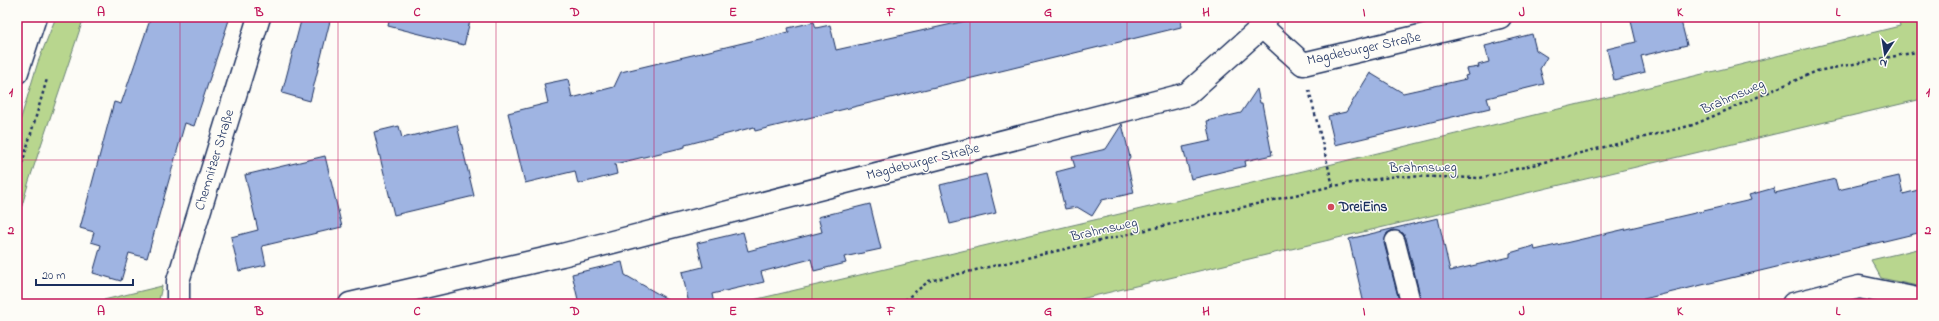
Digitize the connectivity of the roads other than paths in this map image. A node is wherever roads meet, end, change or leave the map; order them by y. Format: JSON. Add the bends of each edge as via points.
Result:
{"nodes":[{"id":1,"x":35,"y":17,"type":"edge"},
{"id":2,"x":259,"y":17,"type":"edge"},
{"id":3,"x":1500,"y":17,"type":"edge"},
{"id":4,"x":1265,"y":22,"type":"edge"},
{"id":5,"x":17,"y":72,"type":"edge"},
{"id":6,"x":1395,"y":241,"type":"dead end"},
{"id":7,"x":1922,"y":300,"type":"edge"},
{"id":8,"x":178,"y":304,"type":"edge"},
{"id":9,"x":350,"y":304,"type":"edge"},
{"id":10,"x":1411,"y":304,"type":"edge"},
{"id":11,"x":1793,"y":304,"type":"edge"}],
"edges":[{"from":1,"to":5,"type":"street"},
{"from":2,"to":8,"type":"street","name":"Chemnitzer Straße","via":[[178,281]]},
{"from":3,"to":4,"type":"street","name":"Magdeburger Straße","via":[[1303,64]]},
{"from":4,"to":9,"type":"street","name":"Magdeburger Straße","via":[[1187,94],[562,255]]},
{"from":6,"to":10,"type":"lane"},
{"from":7,"to":11,"type":"street","via":[[1859,287]]}]}
